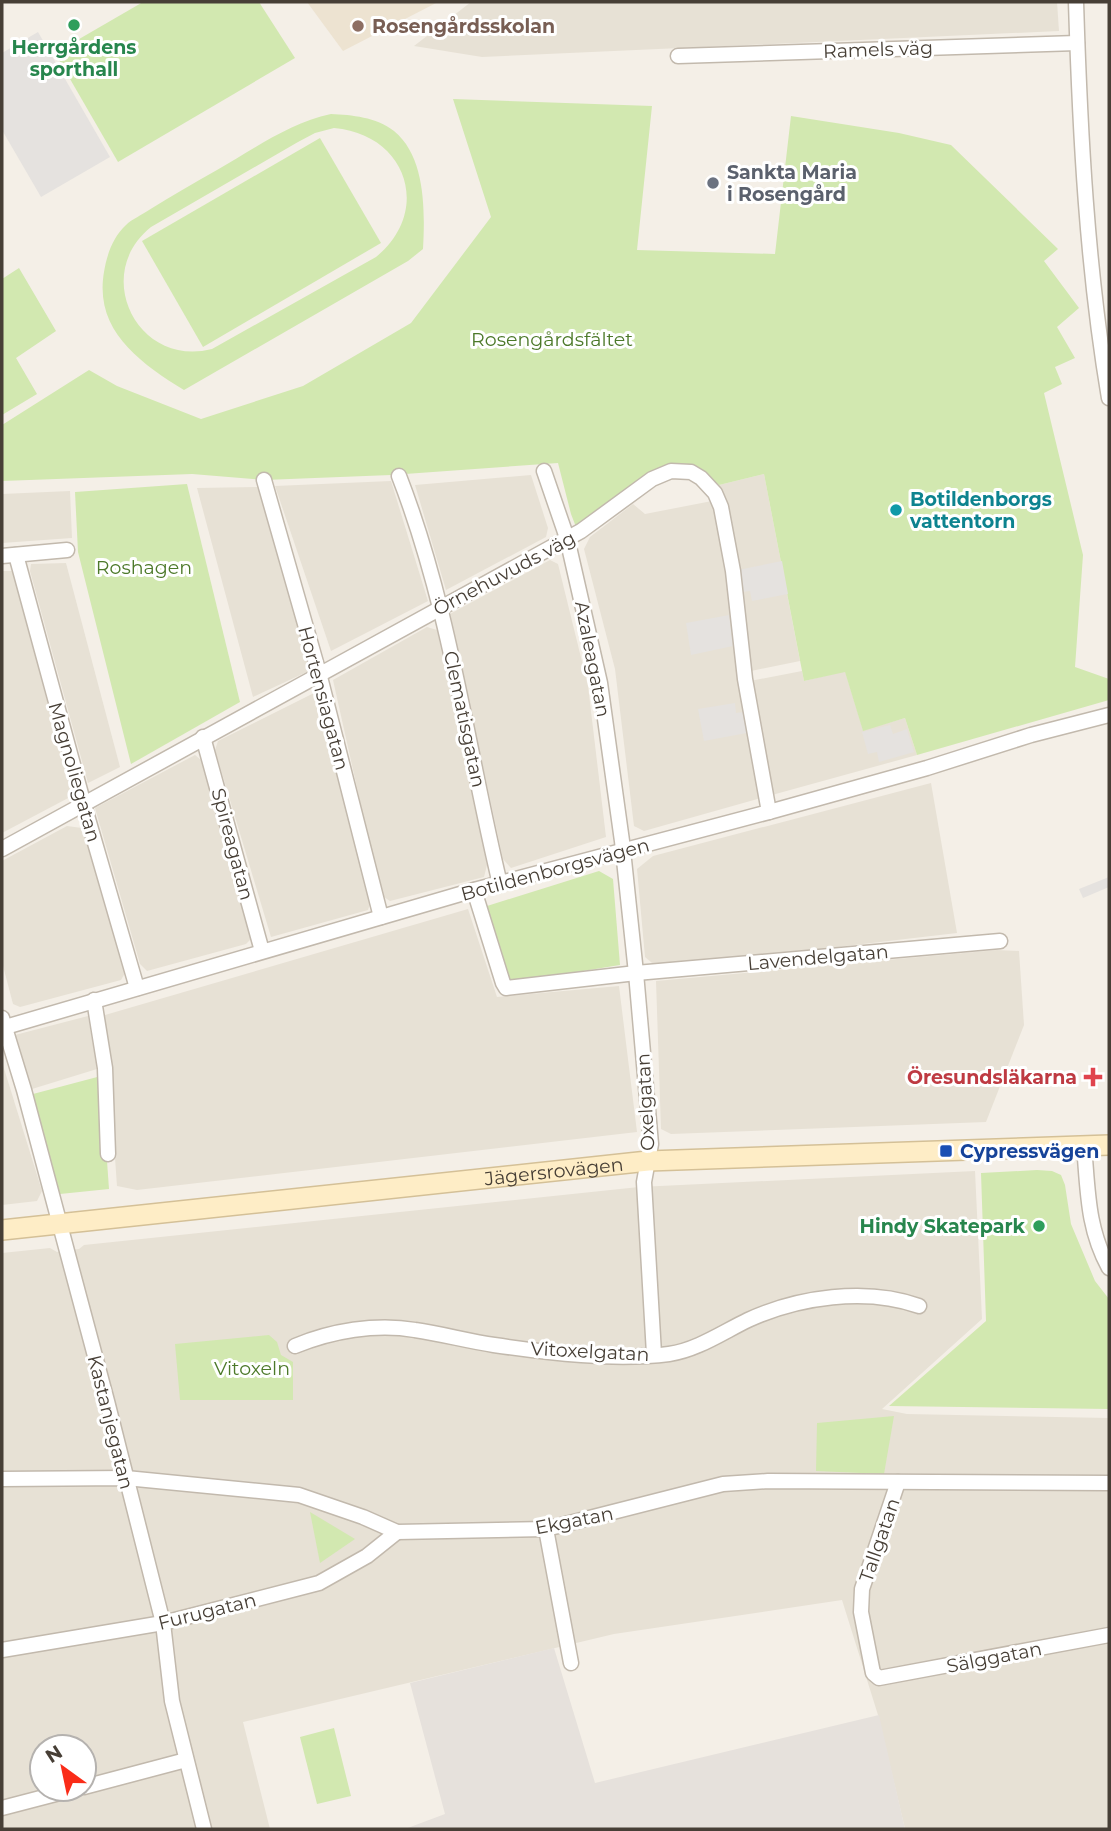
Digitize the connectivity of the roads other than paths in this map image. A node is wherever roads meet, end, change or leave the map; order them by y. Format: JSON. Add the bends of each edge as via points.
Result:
{"nodes":[{"id":1,"x":1076,"y":2,"type":"edge"},
{"id":2,"x":1077,"y":43,"type":"junction"},
{"id":3,"x":678,"y":56,"type":"dead end"},
{"id":4,"x":1109,"y":398,"type":"edge"},
{"id":5,"x":544,"y":471,"type":"dead end"},
{"id":6,"x":399,"y":476,"type":"dead end"},
{"id":7,"x":264,"y":481,"type":"dead end"},
{"id":8,"x":567,"y":538,"type":"junction"},
{"id":9,"x":67,"y":550,"type":"dead end"},
{"id":10,"x":9,"y":555,"type":"edge"},
{"id":11,"x":441,"y":606,"type":"junction"},
{"id":12,"x":319,"y":673,"type":"junction"},
{"id":13,"x":1109,"y":715,"type":"edge"},
{"id":14,"x":203,"y":737,"type":"junction"},
{"id":15,"x":84,"y":806,"type":"junction"},
{"id":16,"x":769,"y":812,"type":"junction"},
{"id":17,"x":2,"y":849,"type":"edge"},
{"id":18,"x":623,"y":851,"type":"junction"},
{"id":19,"x":500,"y":884,"type":"junction"},
{"id":20,"x":474,"y":890,"type":"junction"},
{"id":21,"x":381,"y":917,"type":"junction"},
{"id":22,"x":1000,"y":941,"type":"dead end"},
{"id":23,"x":262,"y":951,"type":"junction"},
{"id":24,"x":636,"y":973,"type":"junction"},
{"id":25,"x":138,"y":988,"type":"junction"},
{"id":26,"x":94,"y":1000,"type":"junction"},
{"id":27,"x":3,"y":1025,"type":"edge"},
{"id":28,"x":1109,"y":1145,"type":"edge"},
{"id":29,"x":1084,"y":1146,"type":"junction"},
{"id":30,"x":108,"y":1154,"type":"dead end"},
{"id":31,"x":648,"y":1161,"type":"junction"},
{"id":32,"x":59,"y":1224,"type":"junction"},
{"id":33,"x":2,"y":1230,"type":"edge"},
{"id":34,"x":1109,"y":1268,"type":"edge"},
{"id":35,"x":919,"y":1306,"type":"dead end"},
{"id":36,"x":295,"y":1346,"type":"dead end"},
{"id":37,"x":654,"y":1354,"type":"junction"},
{"id":38,"x":126,"y":1478,"type":"junction"},
{"id":39,"x":2,"y":1479,"type":"edge"},
{"id":40,"x":898,"y":1482,"type":"junction"},
{"id":41,"x":1109,"y":1483,"type":"edge"},
{"id":42,"x":546,"y":1529,"type":"junction"},
{"id":43,"x":397,"y":1532,"type":"junction"},
{"id":44,"x":163,"y":1623,"type":"junction"},
{"id":45,"x":1109,"y":1634,"type":"edge"},
{"id":46,"x":2,"y":1650,"type":"edge"},
{"id":47,"x":571,"y":1663,"type":"dead end"},
{"id":48,"x":879,"y":1678,"type":"joint"},
{"id":49,"x":186,"y":1760,"type":"junction"},
{"id":50,"x":98,"y":1783,"type":"edge"},
{"id":51,"x":28,"y":1801,"type":"edge"},
{"id":52,"x":2,"y":1808,"type":"edge"},
{"id":53,"x":204,"y":1829,"type":"edge"}],
"edges":[{"from":1,"to":2,"type":"street"},
{"from":2,"to":3,"type":"street","name":"Ramels väg"},
{"from":2,"to":4,"type":"street","via":[[1085,185]]},
{"from":5,"to":8,"type":"street","name":"Azaleagatan"},
{"from":6,"to":11,"type":"street","name":"Clematisgatan"},
{"from":7,"to":12,"type":"street","name":"Hortensiagatan"},
{"from":8,"to":11,"type":"street","name":"Örnehuvuds väg"},
{"from":8,"to":16,"type":"street","name":"Örnehuvuds väg","via":[[652,479],[671,471],[691,472],[715,493],[733,570],[745,679]]},
{"from":8,"to":18,"type":"street","name":"Azaleagatan","via":[[600,683]]},
{"from":9,"to":10,"type":"street"},
{"from":10,"to":15,"type":"street","name":"Magnoliegatan"},
{"from":11,"to":12,"type":"street","name":"Örnehuvuds väg"},
{"from":11,"to":19,"type":"street","name":"Clematisgatan"},
{"from":12,"to":14,"type":"street","name":"Örnehuvuds väg"},
{"from":12,"to":21,"type":"street","name":"Hortensiagatan"},
{"from":13,"to":16,"type":"street","name":"Botildenborgsvägen"},
{"from":14,"to":15,"type":"street","name":"Örnehuvuds väg"},
{"from":14,"to":23,"type":"street","name":"Spireagatan"},
{"from":15,"to":17,"type":"street","name":"Örnehuvuds väg"},
{"from":15,"to":25,"type":"street","name":"Magnoliegatan"},
{"from":16,"to":18,"type":"street","name":"Botildenborgsvägen"},
{"from":18,"to":19,"type":"street","name":"Botildenborgsvägen"},
{"from":18,"to":24,"type":"street","name":"Oxelgatan"},
{"from":19,"to":20,"type":"street","name":"Botildenborgsvägen"},
{"from":20,"to":21,"type":"street","name":"Botildenborgsvägen"},
{"from":20,"to":24,"type":"street","name":"Lavendelgatan","via":[[506,988]]},
{"from":21,"to":23,"type":"street","name":"Botildenborgsvägen"},
{"from":22,"to":24,"type":"street","name":"Lavendelgatan"},
{"from":23,"to":25,"type":"street","name":"Botildenborgsvägen"},
{"from":24,"to":31,"type":"street","name":"Oxelgatan","via":[[651,1144]]},
{"from":25,"to":26,"type":"street","name":"Botildenborgsvägen"},
{"from":26,"to":27,"type":"street","name":"Botildenborgsvägen"},
{"from":26,"to":30,"type":"street","via":[[105,1068]]},
{"from":27,"to":32,"type":"street","name":"Kastanjegatan"},
{"from":28,"to":29,"type":"street","name":"Jägersrovägen"},
{"from":29,"to":31,"type":"street","name":"Jägersrovägen"},
{"from":29,"to":34,"type":"street","via":[[1091,1223]]},
{"from":31,"to":32,"type":"street","name":"Jägersrovägen"},
{"from":31,"to":37,"type":"street","name":"Oxelgatan","via":[[644,1182]]},
{"from":32,"to":33,"type":"street","name":"Jägersrovägen"},
{"from":32,"to":38,"type":"street","name":"Kastanjegatan"},
{"from":35,"to":37,"type":"street","name":"Vitoxelgatan","via":[[899,1299],[840,1297],[792,1304],[697,1346]]},
{"from":36,"to":37,"type":"street","name":"Vitoxelgatan","via":[[317,1337],[384,1327],[560,1352]]},
{"from":38,"to":39,"type":"street","name":"Ekgatan"},
{"from":38,"to":43,"type":"street","name":"Ekgatan","via":[[299,1495]]},
{"from":38,"to":44,"type":"street","name":"Kastanjegatan"},
{"from":40,"to":41,"type":"street","name":"Ekgatan"},
{"from":40,"to":42,"type":"street","name":"Ekgatan","via":[[723,1484]]},
{"from":40,"to":48,"type":"street","name":"Tallgatan","via":[[862,1589],[861,1612],[873,1673]]},
{"from":42,"to":43,"type":"street","name":"Ekgatan"},
{"from":42,"to":47,"type":"street"},
{"from":43,"to":44,"type":"street","name":"Furugatan","via":[[327,1580]]},
{"from":44,"to":46,"type":"street","name":"Furugatan"},
{"from":44,"to":49,"type":"street","name":"Kastanjegatan","via":[[172,1701]]},
{"from":45,"to":48,"type":"street","name":"Sälggatan"},
{"from":49,"to":50,"type":"street"},
{"from":49,"to":53,"type":"street","name":"Kastanjegatan"},
{"from":51,"to":52,"type":"street"}]}
